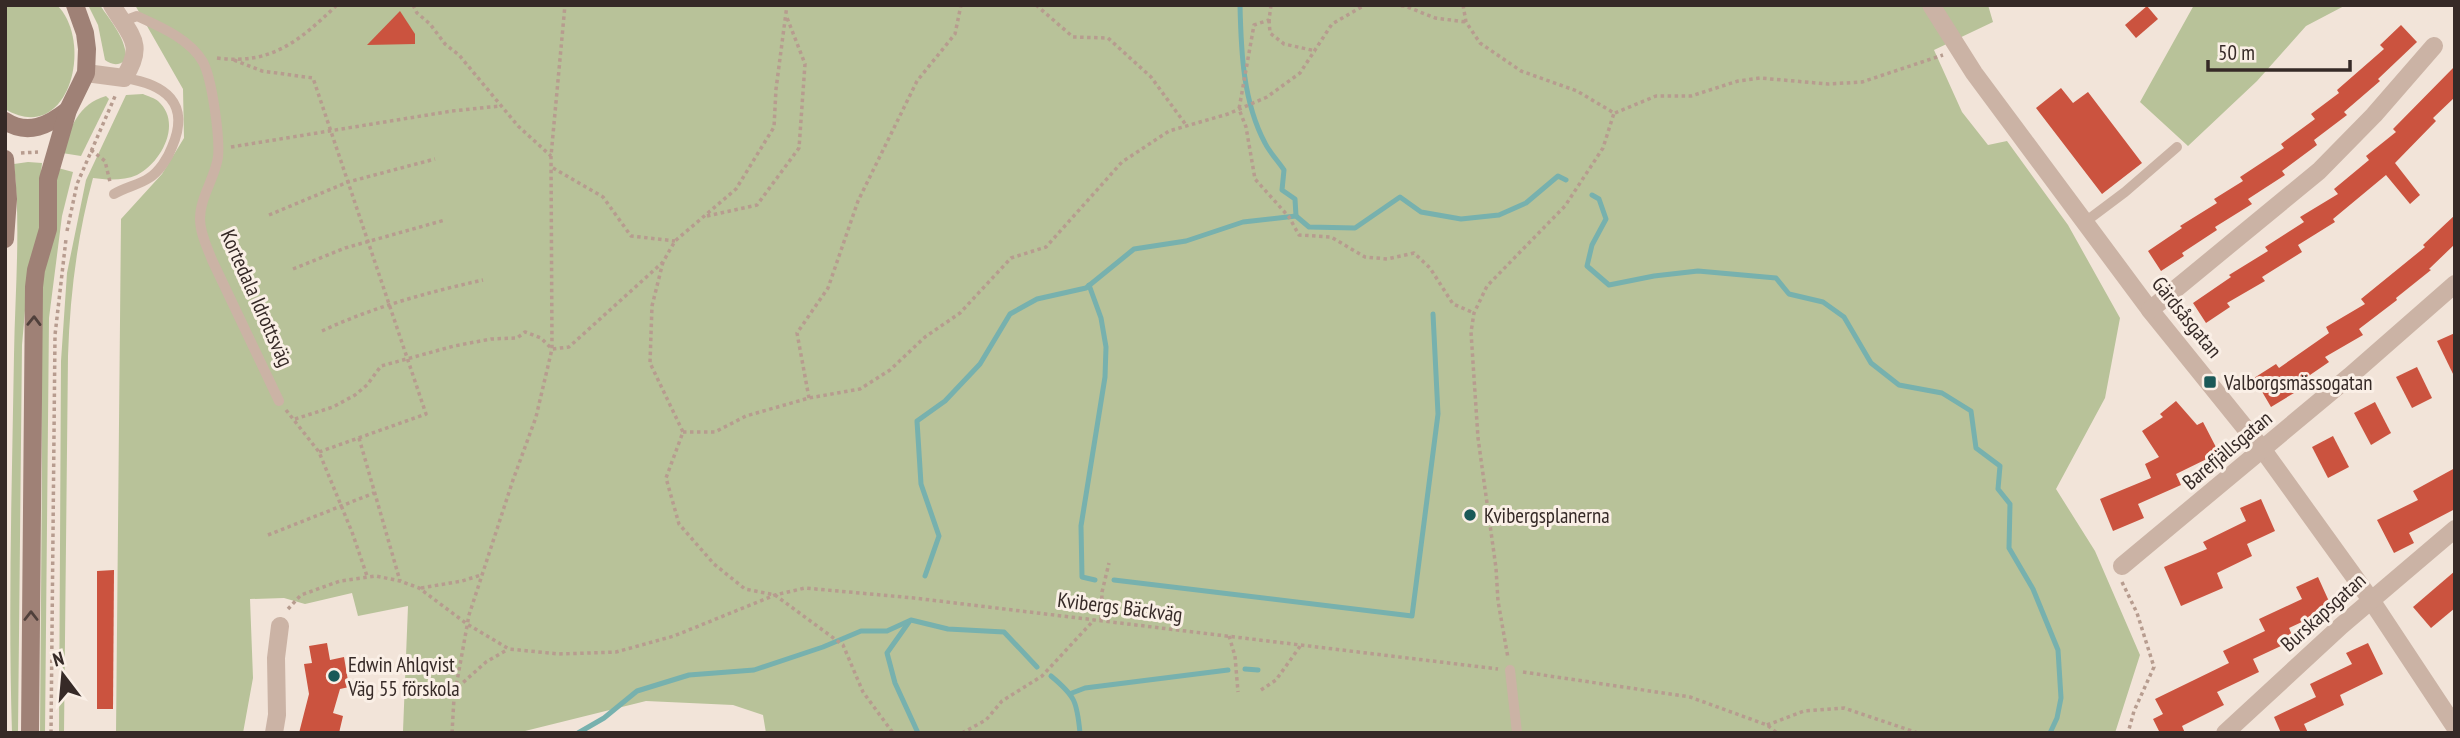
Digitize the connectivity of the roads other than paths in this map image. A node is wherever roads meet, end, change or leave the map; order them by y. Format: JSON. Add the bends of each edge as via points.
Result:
{"nodes":[{"id":1,"x":75,"y":5,"type":"edge"},
{"id":2,"x":112,"y":5,"type":"edge"},
{"id":3,"x":1931,"y":5,"type":"edge"},
{"id":4,"x":121,"y":22,"type":"junction"},
{"id":5,"x":2434,"y":46,"type":"dead end"},
{"id":6,"x":86,"y":73,"type":"junction"},
{"id":7,"x":124,"y":78,"type":"junction"},
{"id":8,"x":68,"y":110,"type":"junction"},
{"id":9,"x":5,"y":121,"type":"edge"},
{"id":10,"x":2177,"y":146,"type":"dead end"},
{"id":11,"x":5,"y":159,"type":"edge"},
{"id":12,"x":114,"y":194,"type":"road end"},
{"id":13,"x":2085,"y":222,"type":"junction"},
{"id":14,"x":5,"y":239,"type":"edge"},
{"id":15,"x":2455,"y":284,"type":"edge"},
{"id":16,"x":2150,"y":310,"type":"junction"},
{"id":17,"x":279,"y":401,"type":"road end"},
{"id":18,"x":2263,"y":450,"type":"junction"},
{"id":19,"x":2455,"y":529,"type":"edge"},
{"id":20,"x":2122,"y":566,"type":"road end"},
{"id":21,"x":2371,"y":600,"type":"junction"},
{"id":22,"x":280,"y":626,"type":"road end"},
{"id":23,"x":1510,"y":670,"type":"road end"},
{"id":24,"x":2455,"y":727,"type":"edge"},
{"id":25,"x":30,"y":733,"type":"edge"},
{"id":26,"x":274,"y":733,"type":"edge"},
{"id":27,"x":1517,"y":733,"type":"edge"},
{"id":28,"x":2225,"y":733,"type":"edge"}],
"edges":[{"from":1,"to":6,"type":"main road","via":[[85,33]]},
{"from":2,"to":4,"type":"street"},
{"from":3,"to":13,"type":"street","name":"Gärdsåsgatan","via":[[1957,48]]},
{"from":4,"to":7,"type":"street","via":[[136,52]]},
{"from":4,"to":17,"type":"lane","name":"Kortedala Idrottsväg","via":[[137,16],[150,22],[180,38],[203,62],[218,142],[201,212],[204,238]]},
{"from":5,"to":16,"type":"street","via":[[2319,171]]},
{"from":6,"to":7,"type":"street"},
{"from":6,"to":8,"type":"main road"},
{"from":7,"to":12,"type":"lane","via":[[160,89],[175,105],[179,125],[169,155],[151,177]]},
{"from":8,"to":9,"type":"main road","via":[[37,128]]},
{"from":25,"to":8,"type":"main road","one_way":true,"via":[[34,287],[48,229],[48,179]]},
{"from":10,"to":13,"type":"lane"},
{"from":11,"to":14,"type":"main road"},
{"from":13,"to":16,"type":"street","name":"Gärdsåsgatan"},
{"from":15,"to":18,"type":"street","name":"Barefjällsgatan"},
{"from":16,"to":18,"type":"street","name":"Gärdsåsgatan"},
{"from":18,"to":20,"type":"street","name":"Barefjällsgatan"},
{"from":18,"to":21,"type":"street","name":"Gärdsåsgatan"},
{"from":19,"to":21,"type":"street","name":"Burskapsgatan"},
{"from":21,"to":24,"type":"street","name":"Gärdsåsgatan"},
{"from":21,"to":28,"type":"street","name":"Burskapsgatan"},
{"from":22,"to":26,"type":"street"},
{"from":23,"to":27,"type":"lane"}]}
